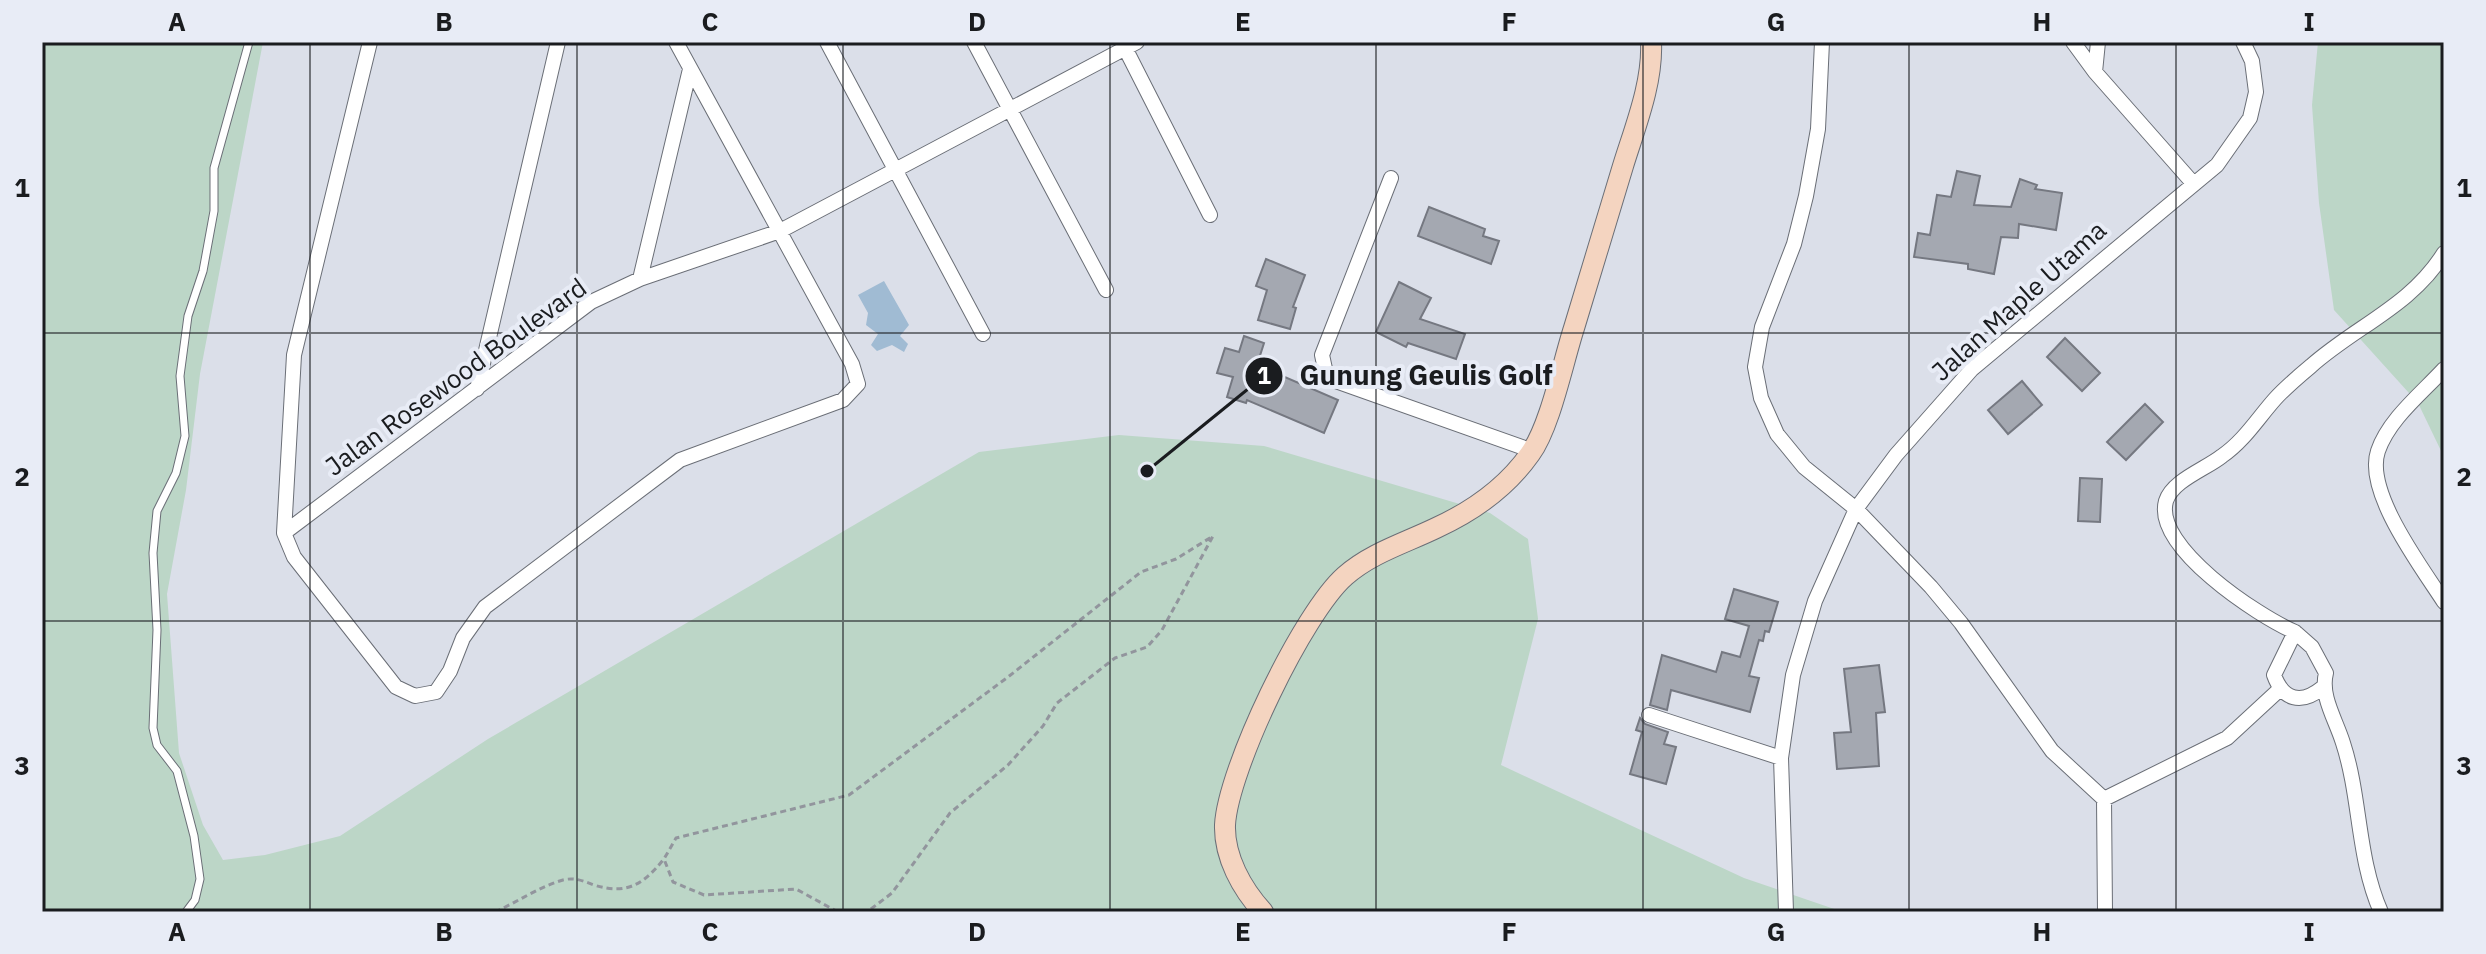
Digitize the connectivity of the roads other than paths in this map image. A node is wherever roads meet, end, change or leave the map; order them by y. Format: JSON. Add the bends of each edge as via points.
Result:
{"nodes":[{"id":1,"x":249,"y":42,"type":"edge"},
{"id":2,"x":370,"y":42,"type":"edge"},
{"id":3,"x":558,"y":42,"type":"edge"},
{"id":4,"x":676,"y":42,"type":"edge"},
{"id":5,"x":827,"y":42,"type":"edge"},
{"id":6,"x":974,"y":42,"type":"edge"},
{"id":7,"x":1651,"y":42,"type":"edge"},
{"id":8,"x":1822,"y":42,"type":"edge"},
{"id":9,"x":2073,"y":42,"type":"edge"},
{"id":10,"x":2098,"y":42,"type":"edge"},
{"id":11,"x":2243,"y":42,"type":"edge"},
{"id":12,"x":1128,"y":44,"type":"edge"},
{"id":13,"x":690,"y":69,"type":"junction"},
{"id":14,"x":2095,"y":72,"type":"junction"},
{"id":15,"x":1010,"y":109,"type":"junction"},
{"id":16,"x":895,"y":169,"type":"junction"},
{"id":17,"x":1391,"y":178,"type":"dead end"},
{"id":18,"x":2192,"y":182,"type":"junction"},
{"id":19,"x":1210,"y":215,"type":"dead end"},
{"id":20,"x":780,"y":231,"type":"junction"},
{"id":21,"x":2444,"y":253,"type":"edge"},
{"id":22,"x":640,"y":279,"type":"junction"},
{"id":23,"x":1106,"y":290,"type":"dead end"},
{"id":24,"x":983,"y":334,"type":"dead end"},
{"id":25,"x":2444,"y":369,"type":"edge"},
{"id":26,"x":477,"y":389,"type":"junction"},
{"id":27,"x":1533,"y":451,"type":"junction"},
{"id":28,"x":1856,"y":509,"type":"junction"},
{"id":29,"x":284,"y":533,"type":"junction"},
{"id":30,"x":2444,"y":602,"type":"edge"},
{"id":31,"x":2295,"y":632,"type":"junction"},
{"id":32,"x":2322,"y":688,"type":"junction"},
{"id":33,"x":2279,"y":690,"type":"junction"},
{"id":34,"x":1649,"y":715,"type":"dead end"},
{"id":35,"x":1781,"y":758,"type":"junction"},
{"id":36,"x":2104,"y":799,"type":"junction"},
{"id":37,"x":186,"y":912,"type":"edge"},
{"id":38,"x":1263,"y":912,"type":"edge"},
{"id":39,"x":1786,"y":912,"type":"edge"},
{"id":40,"x":2105,"y":912,"type":"edge"},
{"id":41,"x":2381,"y":912,"type":"edge"}],
"edges":[{"from":1,"to":37,"type":"lane","via":[[214,168],[214,211],[188,316],[180,376],[185,436],[176,473],[157,511],[153,553],[153,728],[157,745],[177,771],[200,879]]},
{"from":2,"to":29,"type":"street","via":[[294,355]]},
{"from":3,"to":26,"type":"street"},
{"from":4,"to":13,"type":"street"},
{"from":5,"to":16,"type":"street"},
{"from":6,"to":15,"type":"street"},
{"from":7,"to":27,"type":"street","via":[[1640,111]]},
{"from":8,"to":28,"type":"street","via":[[1818,129],[1806,196],[1762,327],[1755,367],[1777,434],[1804,467]]},
{"from":9,"to":14,"type":"street"},
{"from":10,"to":14,"type":"street"},
{"from":11,"to":18,"type":"street","name":"Jalan Maple Utama","via":[[2256,92],[2250,118],[2217,165]]},
{"from":12,"to":15,"type":"street","name":"Jalan Rosewood Boulevard"},
{"from":12,"to":19,"type":"street"},
{"from":13,"to":20,"type":"street"},
{"from":13,"to":22,"type":"street"},
{"from":14,"to":18,"type":"street"},
{"from":15,"to":16,"type":"street","name":"Jalan Rosewood Boulevard"},
{"from":15,"to":23,"type":"street"},
{"from":16,"to":20,"type":"street","name":"Jalan Rosewood Boulevard"},
{"from":16,"to":24,"type":"street"},
{"from":17,"to":27,"type":"street","via":[[1322,355],[1327,378]]},
{"from":18,"to":28,"type":"street","name":"Jalan Maple Utama","via":[[1972,369]]},
{"from":20,"to":22,"type":"street","name":"Jalan Rosewood Boulevard"},
{"from":20,"to":29,"type":"street","via":[[858,384],[843,400],[680,460],[485,607],[436,692],[415,696],[396,687],[294,557]]},
{"from":21,"to":31,"type":"street","via":[[2419,288],[2315,362],[2223,456],[2167,498],[2164,516],[2180,547],[2239,598]]},
{"from":22,"to":26,"type":"street","name":"Jalan Rosewood Boulevard","via":[[591,302]]},
{"from":25,"to":30,"type":"street","via":[[2396,419],[2377,453],[2378,480],[2394,523]]},
{"from":26,"to":29,"type":"street","name":"Jalan Rosewood Boulevard"},
{"from":27,"to":38,"type":"street","via":[[1481,504],[1375,555],[1344,577],[1317,610],[1264,712],[1229,798],[1225,827],[1231,862],[1248,896]]},
{"from":28,"to":35,"type":"street","name":"Jalan Maple Utama","via":[[1815,601],[1793,675]]},
{"from":28,"to":36,"type":"street","via":[[1961,623],[2052,751]]},
{"from":31,"to":32,"type":"street","via":[[2320,658],[2326,673]]},
{"from":31,"to":33,"type":"street","via":[[2274,675]]},
{"from":32,"to":33,"type":"street","via":[[2309,698],[2293,699]]},
{"from":32,"to":41,"type":"street","via":[[2345,749],[2367,873]]},
{"from":33,"to":36,"type":"street","via":[[2227,738]]},
{"from":34,"to":35,"type":"street"},
{"from":35,"to":39,"type":"street","name":"Jalan Maple Utama"},
{"from":36,"to":40,"type":"street"}]}
